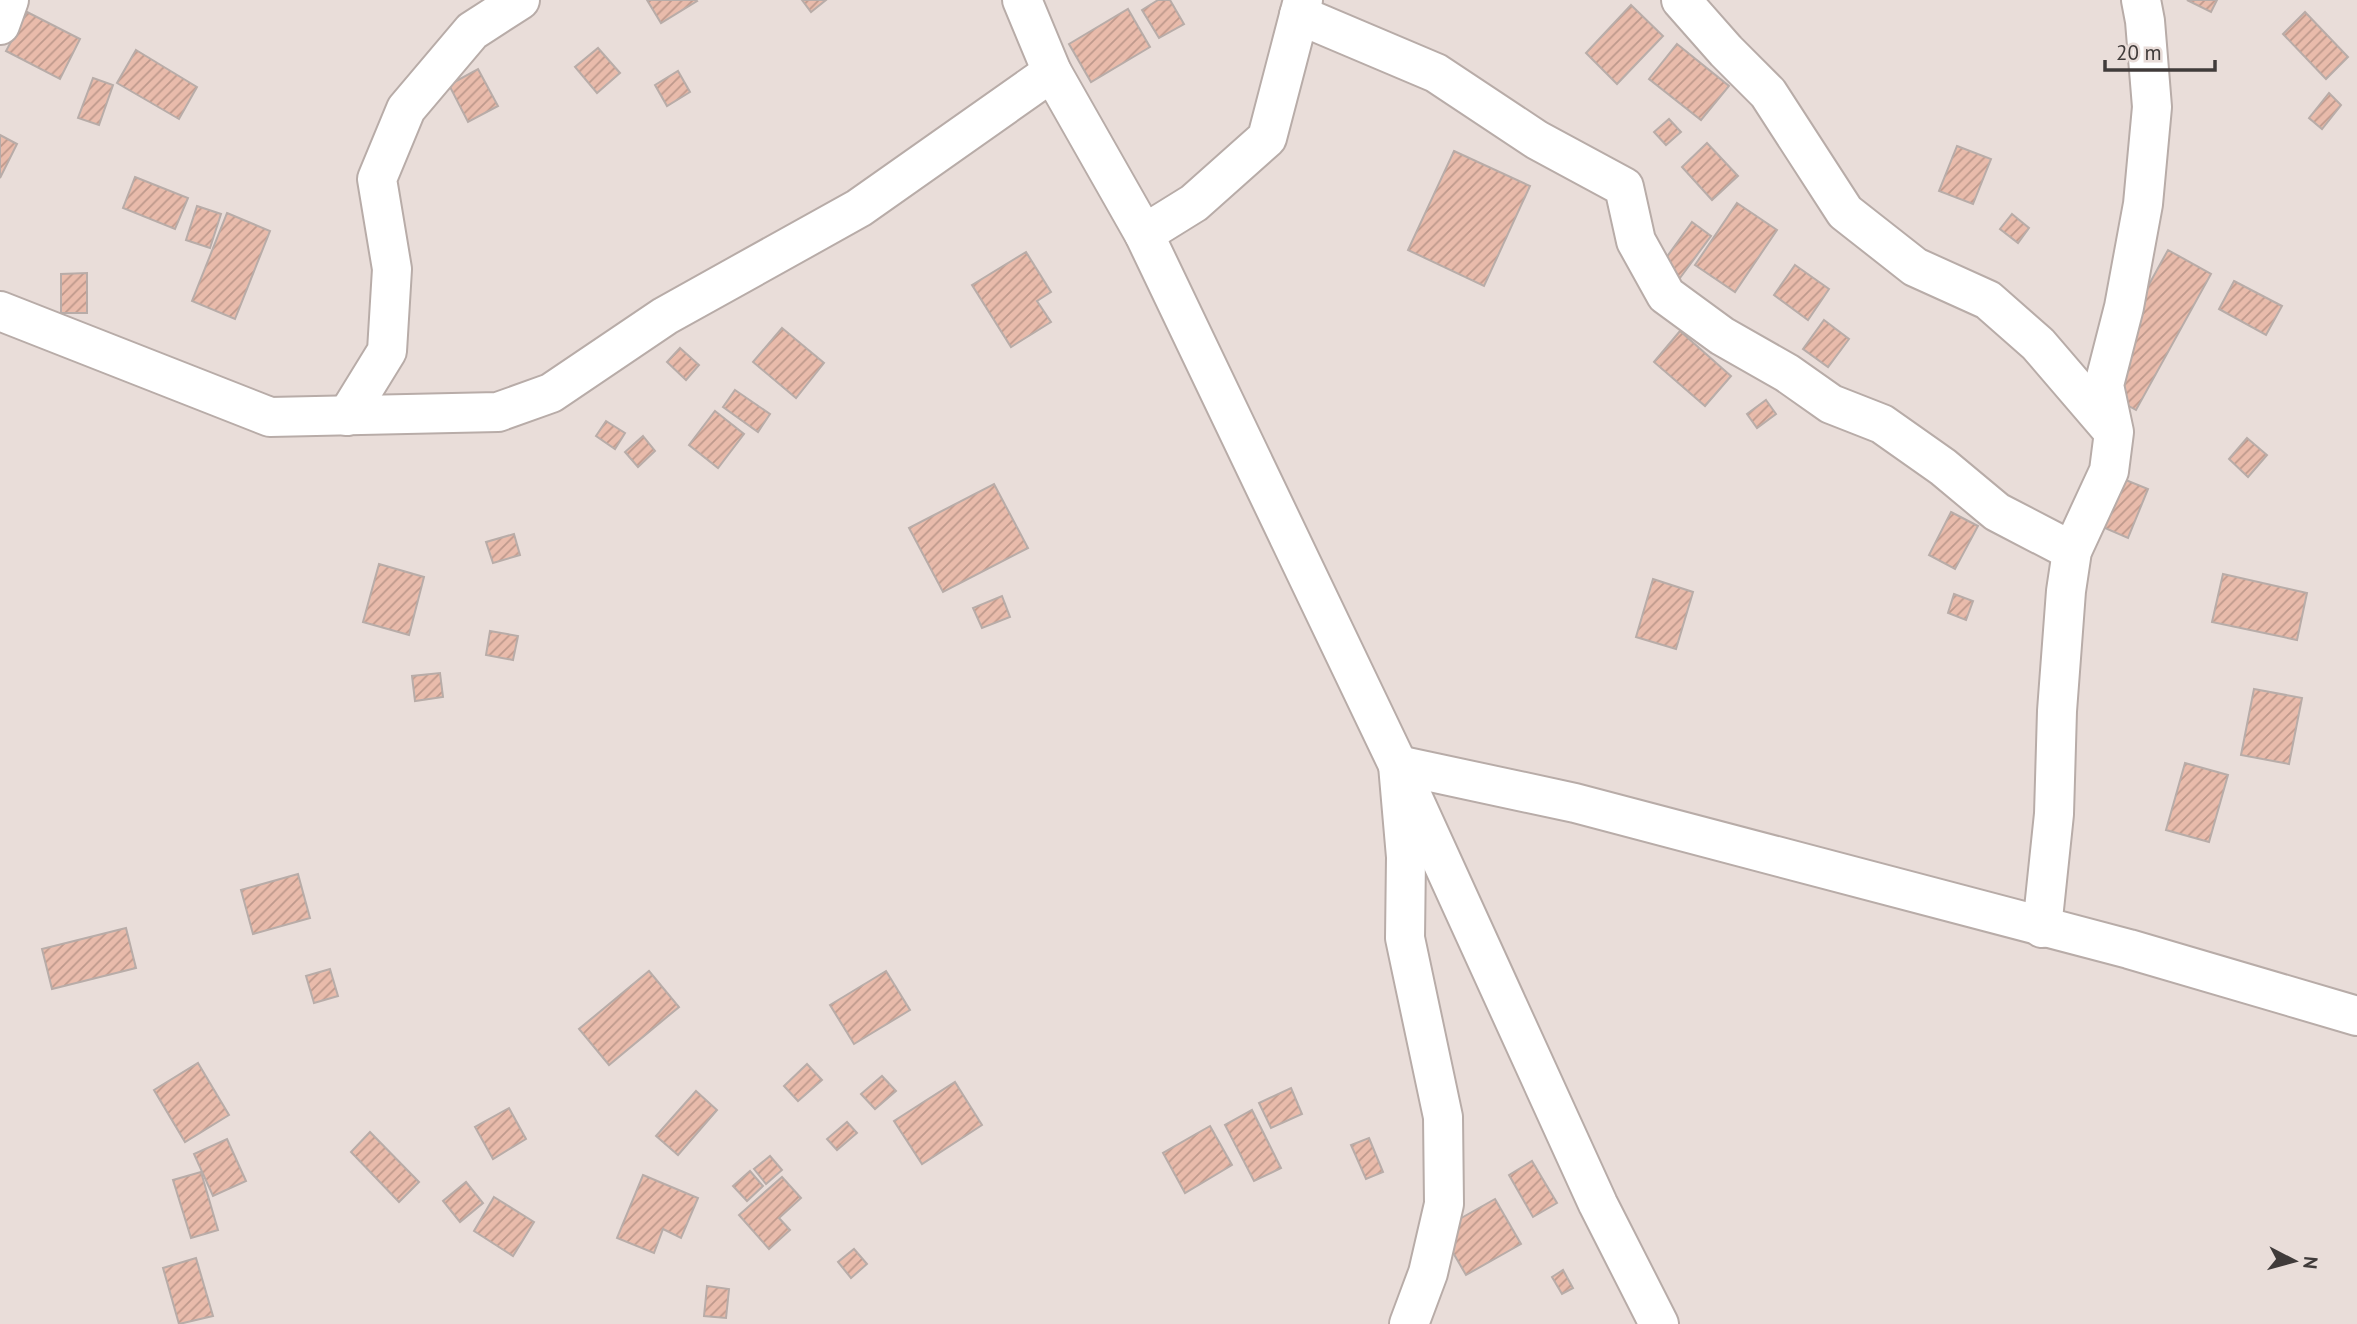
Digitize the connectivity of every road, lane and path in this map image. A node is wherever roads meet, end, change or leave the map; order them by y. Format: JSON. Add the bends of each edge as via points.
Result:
{"nodes":[{"id":1,"x":9,"y":0,"type":"edge"},
{"id":2,"x":520,"y":0,"type":"edge"},
{"id":3,"x":1022,"y":0,"type":"edge"},
{"id":4,"x":1681,"y":0,"type":"edge"},
{"id":5,"x":2141,"y":0,"type":"edge"},
{"id":6,"x":1301,"y":7,"type":"edge"},
{"id":7,"x":0,"y":25,"type":"edge"},
{"id":8,"x":1052,"y":72,"type":"junction"},
{"id":9,"x":1144,"y":234,"type":"junction"},
{"id":10,"x":0,"y":311,"type":"edge"},
{"id":11,"x":347,"y":416,"type":"junction"},
{"id":12,"x":2114,"y":432,"type":"junction"},
{"id":13,"x":2072,"y":551,"type":"junction"},
{"id":14,"x":1398,"y":765,"type":"junction"},
{"id":15,"x":2042,"y":928,"type":"junction"},
{"id":16,"x":2357,"y":1016,"type":"edge"},
{"id":17,"x":1409,"y":1324,"type":"edge"},
{"id":18,"x":1659,"y":1324,"type":"edge"}],
"edges":[{"from":1,"to":7,"type":"street"},
{"from":2,"to":11,"type":"street","via":[[472,31],[406,109],[377,178],[392,270],[387,351]]},
{"from":3,"to":8,"type":"street"},
{"from":4,"to":12,"type":"street","via":[[1769,93],[1845,212],[1914,267],[1989,300],[2038,344]]},
{"from":5,"to":12,"type":"street","via":[[2152,107],[2143,204],[2104,385]]},
{"from":6,"to":9,"type":"street","via":[[1267,138],[1194,203]]},
{"from":6,"to":13,"type":"street","via":[[1436,73],[1537,140],[1624,187],[1636,241],[1666,295],[1722,337],[1831,404],[1882,424],[1997,512]]},
{"from":8,"to":9,"type":"street"},
{"from":8,"to":11,"type":"street","via":[[859,208],[665,316],[551,393],[498,412]]},
{"from":9,"to":14,"type":"street"},
{"from":10,"to":11,"type":"street","via":[[270,417]]},
{"from":12,"to":13,"type":"street","via":[[2109,471]]},
{"from":13,"to":15,"type":"street"},
{"from":14,"to":15,"type":"street","via":[[1575,803]]},
{"from":14,"to":17,"type":"street","via":[[1406,857],[1405,938],[1443,1117],[1444,1204],[1428,1273]]},
{"from":14,"to":18,"type":"street","via":[[1598,1204]]},
{"from":15,"to":16,"type":"street"}]}
